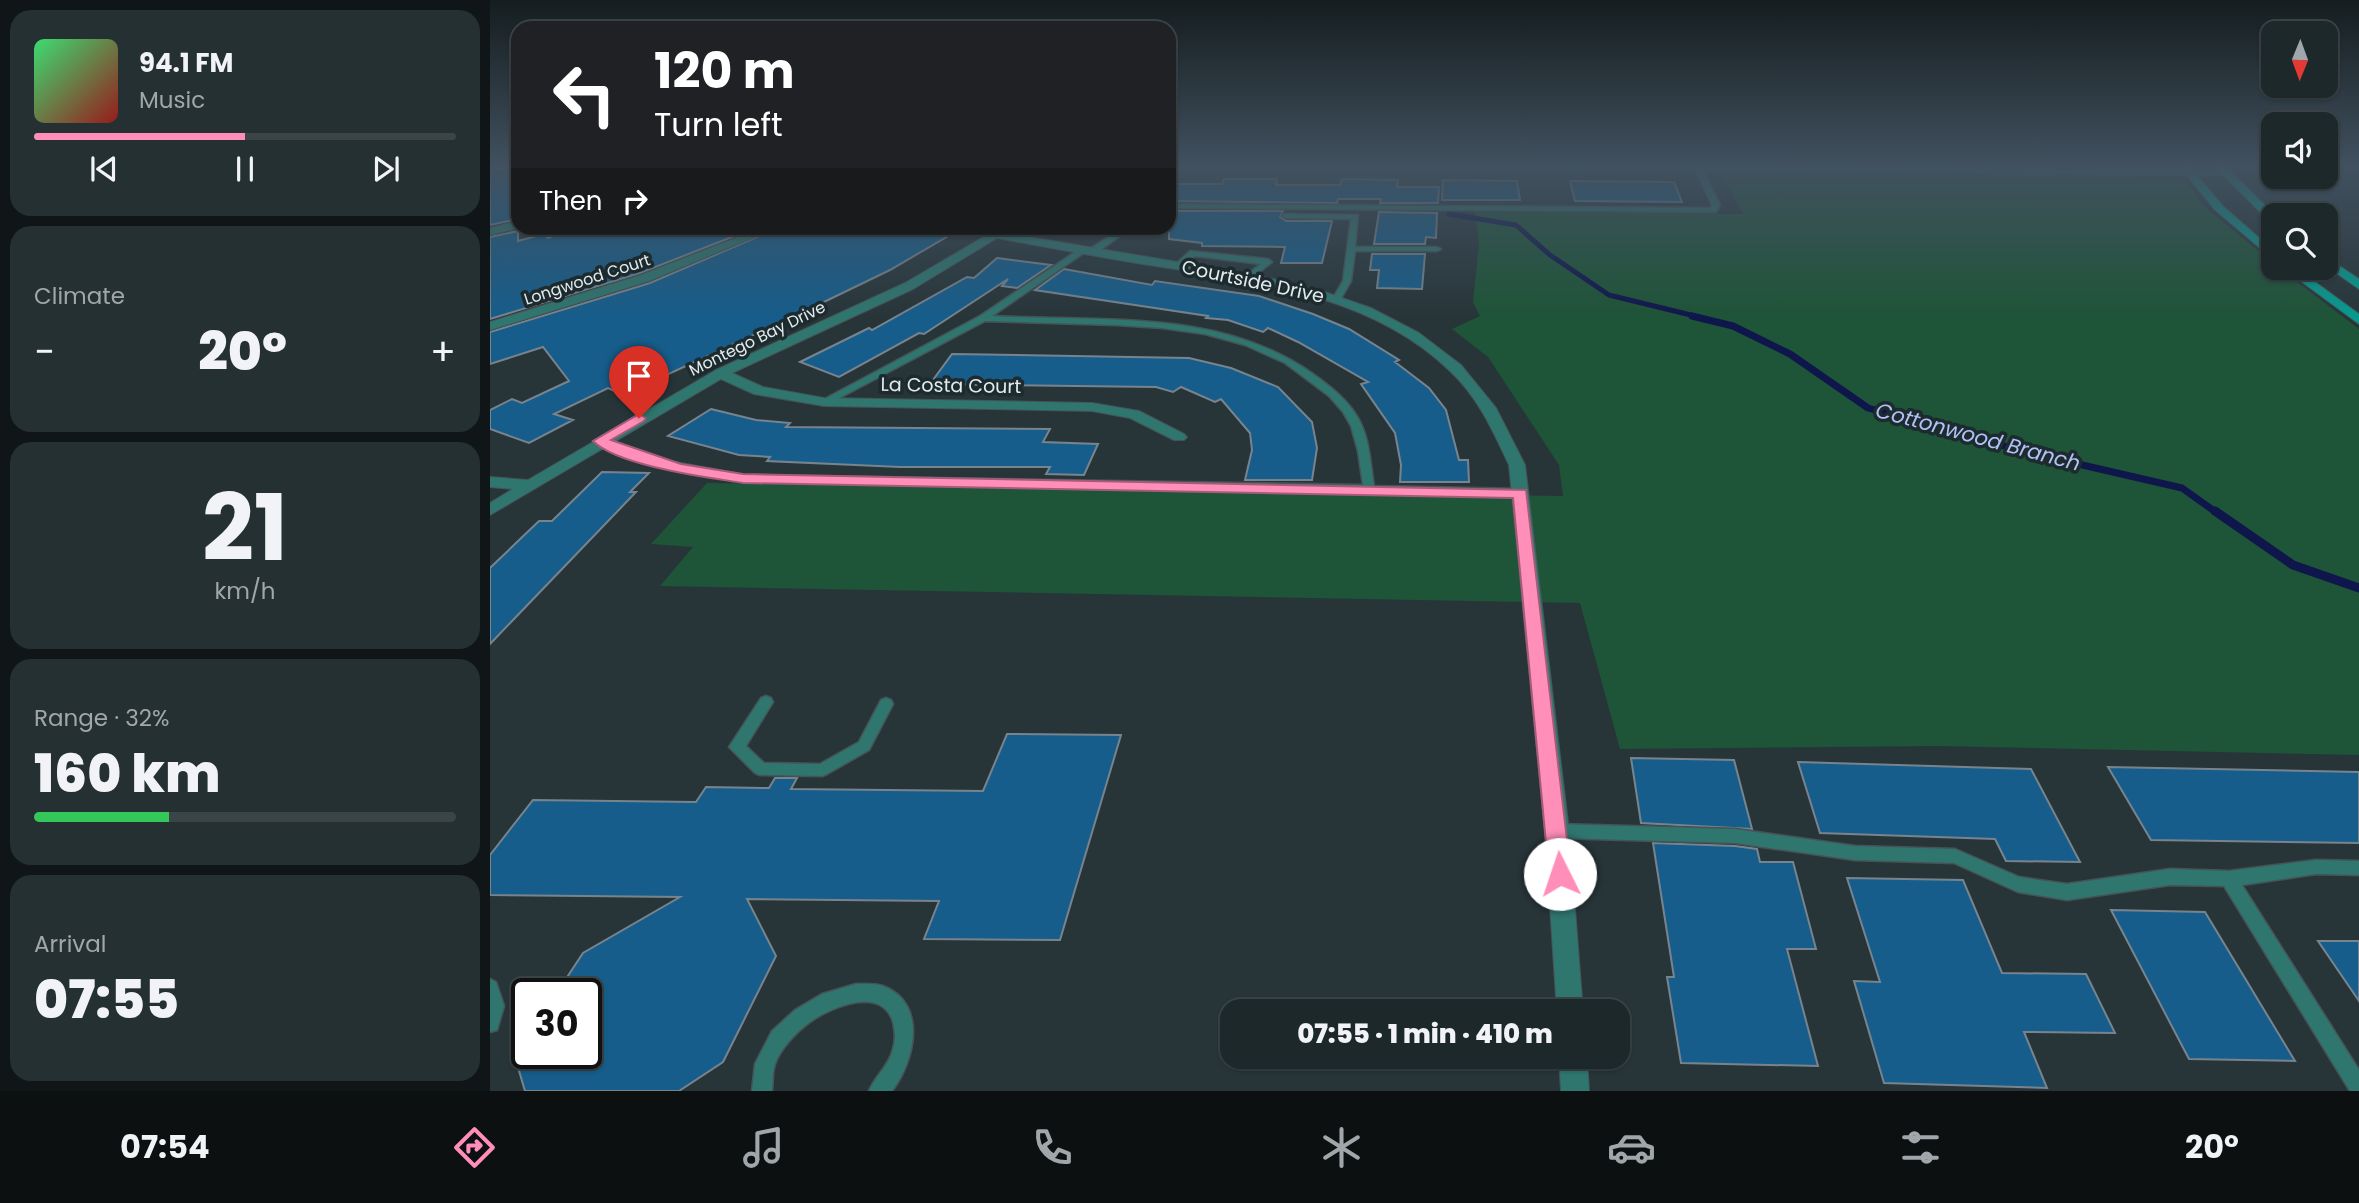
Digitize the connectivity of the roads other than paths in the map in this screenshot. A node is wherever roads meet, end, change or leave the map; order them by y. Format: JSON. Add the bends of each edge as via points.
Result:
{"nodes":[{"id":1,"x":1315,"y":217,"type":"edge"},
{"id":2,"x":2229,"y":217,"type":"edge"},
{"id":3,"x":511,"y":226,"type":"edge"},
{"id":4,"x":490,"y":232,"type":"edge"},
{"id":5,"x":752,"y":235,"type":"edge"},
{"id":6,"x":995,"y":235,"type":"edge"},
{"id":7,"x":1019,"y":235,"type":"edge"},
{"id":8,"x":1115,"y":235,"type":"edge"},
{"id":9,"x":2261,"y":245,"type":"edge"},
{"id":10,"x":1351,"y":249,"type":"junction"},
{"id":11,"x":1437,"y":249,"type":"dead end"},
{"id":12,"x":1088,"y":251,"type":"junction"},
{"id":13,"x":2338,"y":270,"type":"edge"},
{"id":14,"x":2305,"y":280,"type":"edge"},
{"id":15,"x":2359,"y":285,"type":"edge"},
{"id":16,"x":1337,"y":298,"type":"junction"},
{"id":17,"x":982,"y":318,"type":"junction"},
{"id":18,"x":2359,"y":320,"type":"edge"},
{"id":19,"x":490,"y":326,"type":"edge"},
{"id":20,"x":721,"y":373,"type":"junction"},
{"id":21,"x":824,"y":402,"type":"junction"},
{"id":22,"x":1179,"y":437,"type":"dead end"},
{"id":23,"x":600,"y":441,"type":"junction"},
{"id":24,"x":490,"y":482,"type":"edge"},
{"id":25,"x":529,"y":485,"type":"junction"},
{"id":26,"x":1371,"y":489,"type":"junction"},
{"id":27,"x":1520,"y":493,"type":"junction"},
{"id":28,"x":490,"y":510,"type":"edge"},
{"id":29,"x":766,"y":702,"type":"dead end"},
{"id":30,"x":886,"y":704,"type":"dead end"},
{"id":31,"x":1557,"y":831,"type":"junction"},
{"id":32,"x":2359,"y":869,"type":"edge"},
{"id":33,"x":2230,"y":879,"type":"junction"},
{"id":34,"x":490,"y":988,"type":"edge"},
{"id":35,"x":1569,"y":999,"type":"edge"},
{"id":36,"x":490,"y":1023,"type":"edge"},
{"id":37,"x":1574,"y":1069,"type":"edge"},
{"id":38,"x":2359,"y":1088,"type":"edge"},
{"id":39,"x":762,"y":1091,"type":"edge"},
{"id":40,"x":879,"y":1091,"type":"edge"},
{"id":41,"x":1576,"y":1091,"type":"edge"}],
"edges":[{"from":1,"to":10,"type":"lane","via":[[1355,218]]},
{"from":2,"to":9,"type":"main road"},
{"from":3,"to":4,"type":"street"},
{"from":5,"to":19,"type":"street","name":"Longwood Court","via":[[645,278]]},
{"from":6,"to":20,"type":"street","name":"Montego Bay Drive","via":[[909,286]]},
{"from":7,"to":12,"type":"street","name":"Courtside Drive"},
{"from":8,"to":12,"type":"lane"},
{"from":10,"to":11,"type":"lane"},
{"from":10,"to":16,"type":"lane","via":[[1347,281]]},
{"from":12,"to":16,"type":"street","name":"Courtside Drive","via":[[1249,276]]},
{"from":12,"to":17,"type":"lane"},
{"from":13,"to":15,"type":"main road"},
{"from":14,"to":18,"type":"main road"},
{"from":16,"to":27,"type":"street","name":"Courtside Drive","via":[[1405,328],[1448,358],[1481,393],[1505,430],[1517,465]]},
{"from":17,"to":21,"type":"lane"},
{"from":17,"to":26,"type":"lane","via":[[1176,327],[1251,345],[1289,361],[1339,399],[1353,418]]},
{"from":20,"to":21,"type":"street","name":"La Costa Court","via":[[759,391]]},
{"from":20,"to":23,"type":"street","name":"Montego Bay Drive"},
{"from":21,"to":22,"type":"street","name":"La Costa Court","via":[[1092,407],[1134,414]]},
{"from":23,"to":25,"type":"street","name":"Montego Bay Drive"},
{"from":23,"to":26,"type":"lane","via":[[680,468],[743,478]]},
{"from":24,"to":25,"type":"street"},
{"from":25,"to":28,"type":"street","name":"Montego Bay Drive"},
{"from":26,"to":27,"type":"lane"},
{"from":27,"to":31,"type":"street","name":"Courtside Drive"},
{"from":29,"to":30,"type":"lane","via":[[737,747],[760,769],[822,770],[864,746]]},
{"from":31,"to":33,"type":"lane","via":[[1735,836],[1855,853],[1955,856],[2018,884],[2067,892],[2170,877]]},
{"from":31,"to":35,"type":"street","name":"Courtside Drive"},
{"from":32,"to":33,"type":"lane","via":[[2316,867]]},
{"from":33,"to":38,"type":"lane"},
{"from":34,"to":36,"type":"lane","via":[[495,1006]]},
{"from":37,"to":41,"type":"street"},
{"from":39,"to":40,"type":"lane","via":[[766,1062],[797,1020],[818,1004],[864,991],[897,1006],[905,1022],[905,1042],[897,1066]]}]}
